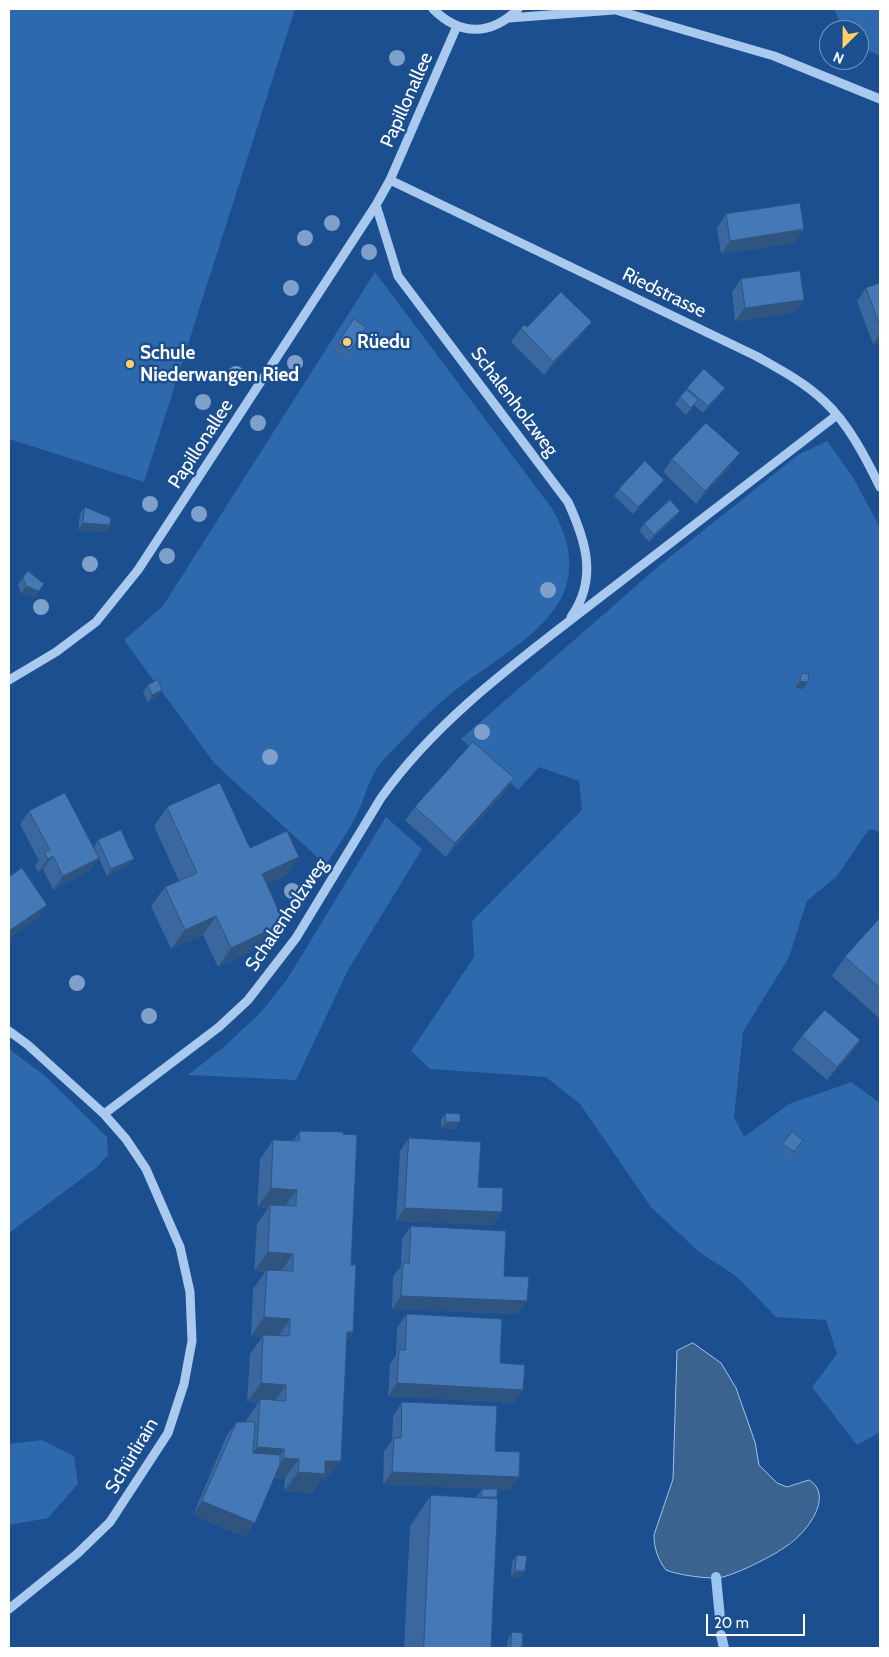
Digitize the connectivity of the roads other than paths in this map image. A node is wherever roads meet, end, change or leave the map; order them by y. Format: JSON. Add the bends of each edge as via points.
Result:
{"nodes":[{"id":1,"x":433,"y":9,"type":"edge"},
{"id":2,"x":518,"y":9,"type":"edge"},
{"id":3,"x":613,"y":9,"type":"edge"},
{"id":4,"x":509,"y":18,"type":"junction"},
{"id":5,"x":457,"y":26,"type":"junction"},
{"id":6,"x":880,"y":99,"type":"edge"},
{"id":7,"x":390,"y":180,"type":"junction"},
{"id":8,"x":376,"y":205,"type":"junction"},
{"id":9,"x":836,"y":415,"type":"junction"},
{"id":10,"x":880,"y":487,"type":"edge"},
{"id":11,"x":565,"y":625,"type":"junction"},
{"id":12,"x":9,"y":680,"type":"edge"},
{"id":13,"x":9,"y":1030,"type":"edge"},
{"id":14,"x":104,"y":1114,"type":"junction"},
{"id":15,"x":9,"y":1609,"type":"edge"}],
"edges":[{"from":1,"to":5,"type":"street"},
{"from":2,"to":4,"type":"street"},
{"from":3,"to":4,"type":"street"},
{"from":3,"to":6,"type":"street","via":[[774,56]]},
{"from":4,"to":5,"type":"street","via":[[493,27],[475,30]]},
{"from":5,"to":7,"type":"street","name":"Papillonallee"},
{"from":7,"to":8,"type":"street","name":"Papillonallee"},
{"from":7,"to":9,"type":"street","name":"Riedstrasse","via":[[756,356],[810,389]]},
{"from":8,"to":11,"type":"street","name":"Schalenholzweg","via":[[398,276],[568,502],[580,527],[587,551],[587,581],[580,603]]},
{"from":8,"to":12,"type":"street","name":"Papillonallee","via":[[138,570],[96,622],[56,652]]},
{"from":9,"to":10,"type":"street","name":"Riedstrasse"},
{"from":9,"to":11,"type":"street","name":"Schalenholzweg"},
{"from":11,"to":14,"type":"street","name":"Schalenholzweg","via":[[456,714],[394,780],[296,938],[248,1000]]},
{"from":13,"to":14,"type":"street"},
{"from":14,"to":15,"type":"street","name":"Schürlirain","via":[[146,1169],[180,1247],[190,1292],[192,1341],[184,1384],[168,1433],[110,1522],[77,1554]]}]}
